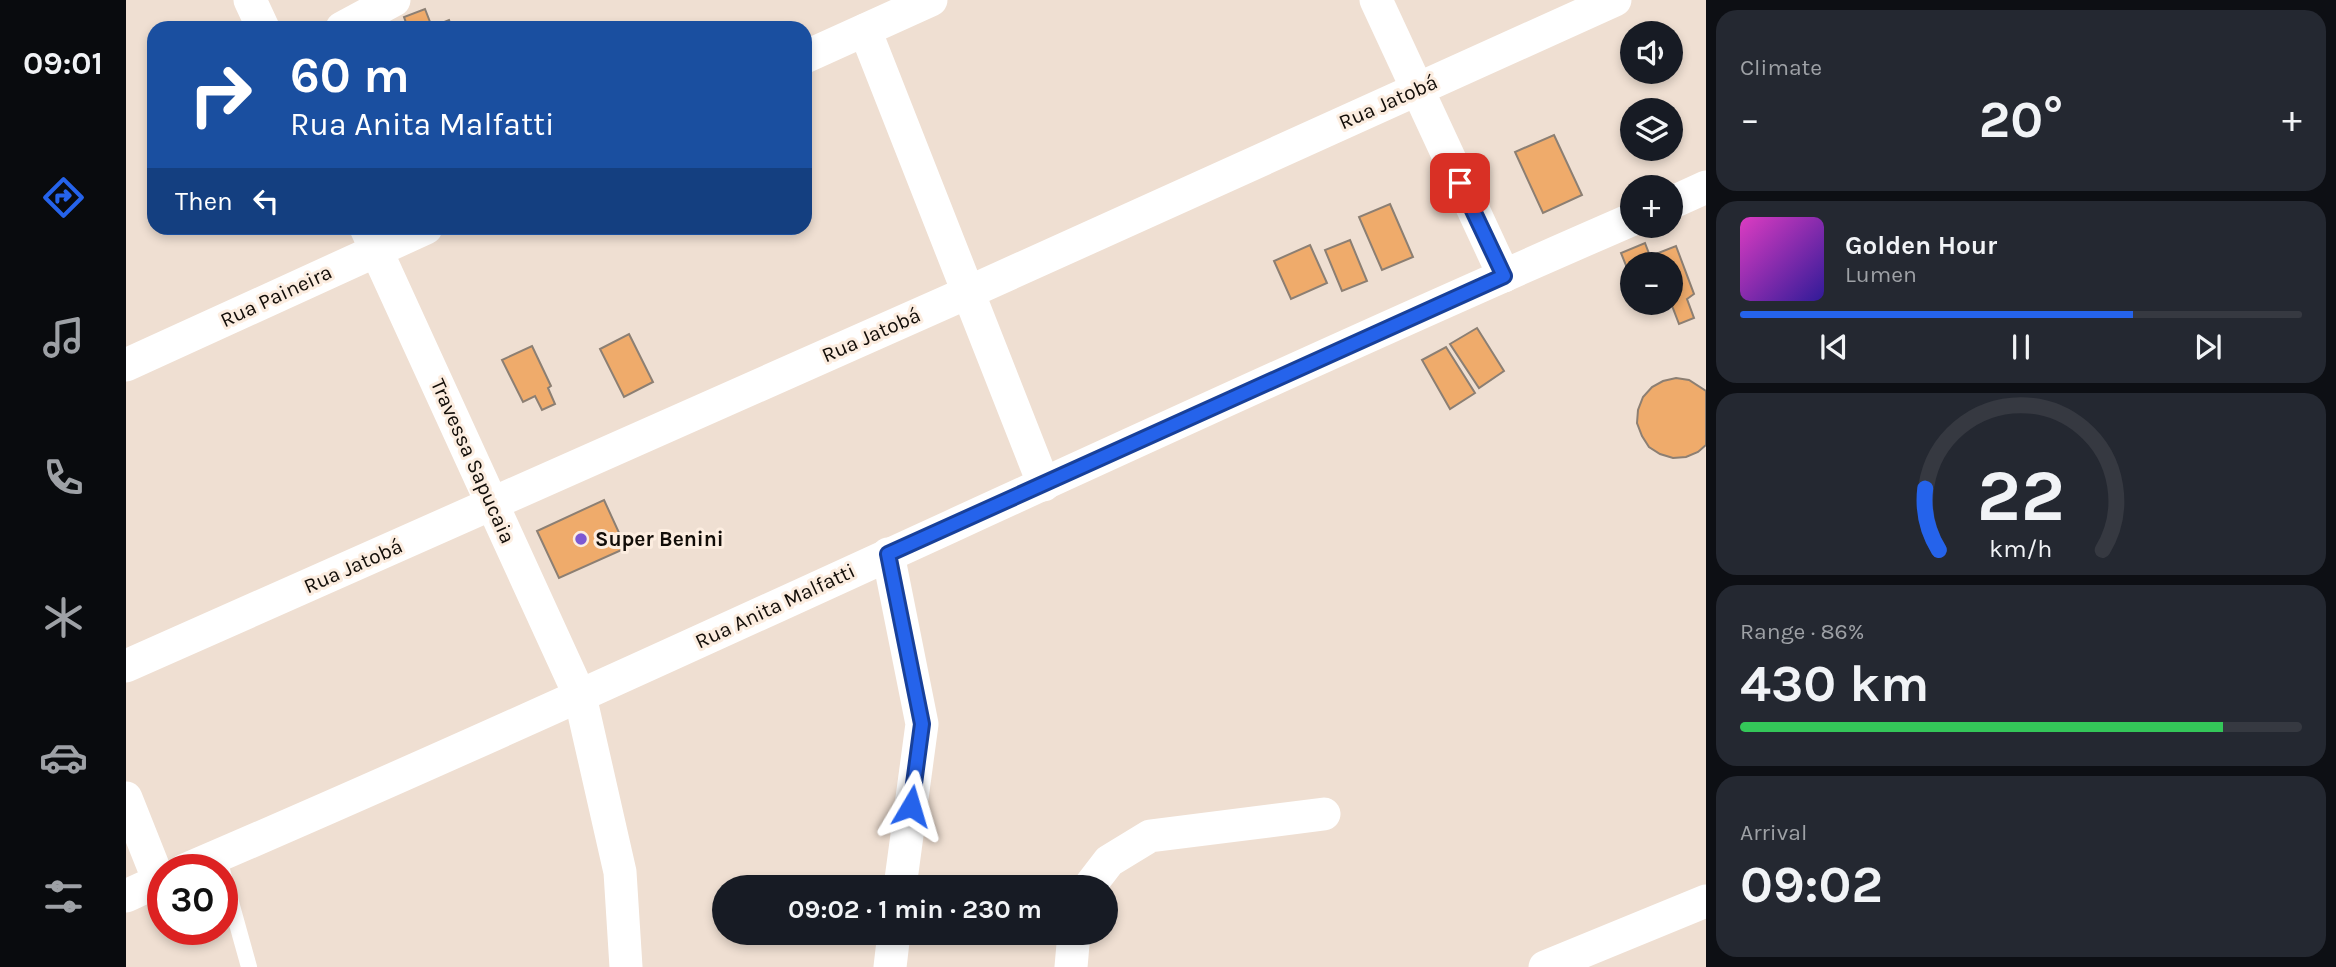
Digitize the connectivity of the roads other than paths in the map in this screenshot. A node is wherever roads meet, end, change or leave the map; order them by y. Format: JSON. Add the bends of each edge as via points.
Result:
{"nodes":[{"id":1,"x":250,"y":0,"type":"edge"},
{"id":2,"x":394,"y":0,"type":"edge"},
{"id":3,"x":931,"y":0,"type":"edge"},
{"id":4,"x":1376,"y":0,"type":"edge"},
{"id":5,"x":1615,"y":0,"type":"edge"},
{"id":6,"x":260,"y":21,"type":"edge"},
{"id":7,"x":355,"y":21,"type":"edge"},
{"id":8,"x":865,"y":30,"type":"junction"},
{"id":9,"x":812,"y":54,"type":"edge"},
{"id":10,"x":1416,"y":89,"type":"junction"},
{"id":11,"x":1706,"y":187,"type":"edge"},
{"id":12,"x":1683,"y":197,"type":"edge"},
{"id":13,"x":1620,"y":225,"type":"edge"},
{"id":14,"x":372,"y":238,"type":"edge"},
{"id":15,"x":1504,"y":276,"type":"junction"},
{"id":16,"x":969,"y":292,"type":"junction"},
{"id":17,"x":126,"y":365,"type":"edge"},
{"id":18,"x":1044,"y":485,"type":"junction"},
{"id":19,"x":493,"y":504,"type":"junction"},
{"id":20,"x":888,"y":554,"type":"junction"},
{"id":21,"x":126,"y":666,"type":"edge"},
{"id":22,"x":580,"y":696,"type":"junction"},
{"id":23,"x":126,"y":798,"type":"edge"},
{"id":24,"x":1324,"y":814,"type":"dead end"},
{"id":25,"x":156,"y":854,"type":"edge"},
{"id":26,"x":238,"y":857,"type":"edge"},
{"id":27,"x":902,"y":875,"type":"edge"},
{"id":28,"x":1098,"y":875,"type":"edge"},
{"id":29,"x":147,"y":887,"type":"edge"},
{"id":30,"x":126,"y":896,"type":"edge"},
{"id":31,"x":1706,"y":901,"type":"edge"},
{"id":32,"x":238,"y":927,"type":"edge"},
{"id":33,"x":893,"y":945,"type":"edge"},
{"id":34,"x":1073,"y":945,"type":"edge"},
{"id":35,"x":249,"y":967,"type":"edge"},
{"id":36,"x":626,"y":967,"type":"edge"},
{"id":37,"x":890,"y":967,"type":"edge"},
{"id":38,"x":1071,"y":967,"type":"edge"},
{"id":39,"x":1545,"y":967,"type":"edge"}],
"edges":[{"from":1,"to":6,"type":"street"},
{"from":2,"to":7,"type":"street"},
{"from":3,"to":8,"type":"street"},
{"from":4,"to":10,"type":"street"},
{"from":5,"to":10,"type":"street","name":"Rua Jatobá"},
{"from":8,"to":9,"type":"street"},
{"from":8,"to":16,"type":"street"},
{"from":10,"to":15,"type":"street"},
{"from":10,"to":16,"type":"street","name":"Rua Jatobá"},
{"from":11,"to":12,"type":"street"},
{"from":13,"to":15,"type":"street","name":"Rua Anita Malfatti"},
{"from":14,"to":17,"type":"street","name":"Rua Paineira"},
{"from":14,"to":19,"type":"street","name":"Travessa Sapucaia"},
{"from":15,"to":18,"type":"street","name":"Rua Anita Malfatti"},
{"from":16,"to":18,"type":"street"},
{"from":16,"to":19,"type":"street","name":"Rua Jatobá"},
{"from":18,"to":20,"type":"street","name":"Rua Anita Malfatti"},
{"from":19,"to":21,"type":"street","name":"Rua Jatobá"},
{"from":19,"to":22,"type":"street","name":"Travessa Sapucaia"},
{"from":20,"to":22,"type":"street","name":"Rua Anita Malfatti"},
{"from":20,"to":27,"type":"street","via":[[922,724]]},
{"from":22,"to":26,"type":"street","name":"Rua Anita Malfatti"},
{"from":22,"to":36,"type":"street","name":"Travessa Sapucaia","via":[[620,872]]},
{"from":23,"to":25,"type":"street"},
{"from":24,"to":28,"type":"street","via":[[1150,836],[1109,861]]},
{"from":29,"to":30,"type":"street","name":"Rua Anita Malfatti"},
{"from":31,"to":39,"type":"street"},
{"from":32,"to":35,"type":"lane"},
{"from":33,"to":37,"type":"street"},
{"from":34,"to":38,"type":"street"}]}
